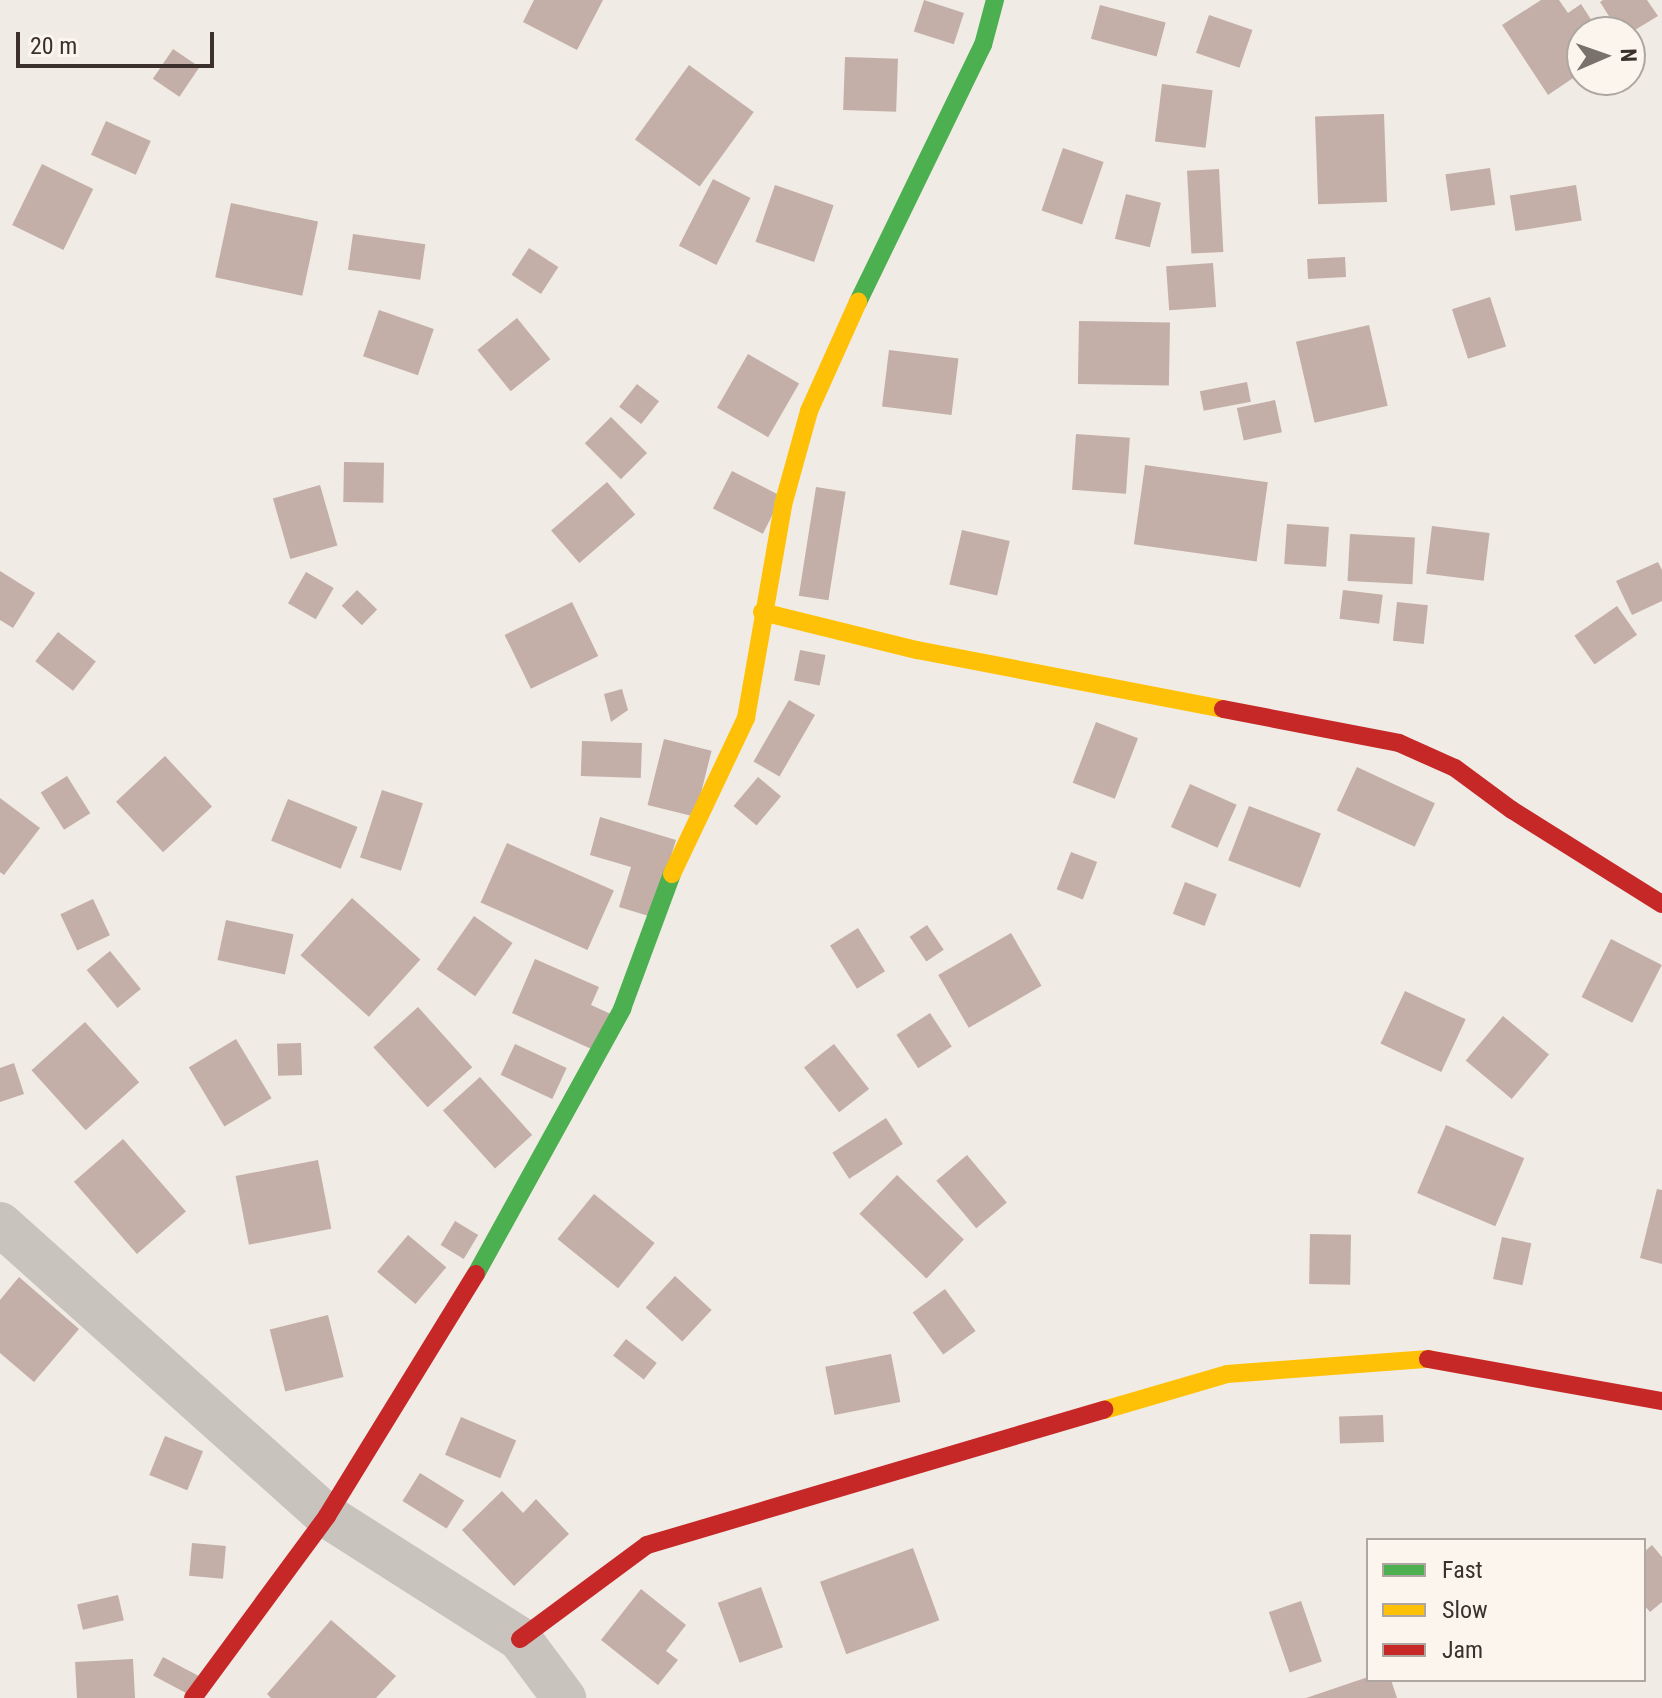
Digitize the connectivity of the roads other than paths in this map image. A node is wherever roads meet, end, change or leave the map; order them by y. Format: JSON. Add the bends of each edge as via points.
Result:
{"nodes":[{"id":1,"x":995,"y":0,"type":"edge"},
{"id":2,"x":762,"y":612,"type":"junction"},
{"id":3,"x":1662,"y":904,"type":"edge"},
{"id":4,"x":0,"y":1224,"type":"edge"},
{"id":5,"x":1662,"y":1401,"type":"edge"},
{"id":6,"x":327,"y":1516,"type":"junction"},
{"id":7,"x":520,"y":1639,"type":"junction"},
{"id":8,"x":193,"y":1698,"type":"edge"},
{"id":9,"x":564,"y":1698,"type":"edge"}],
"edges":[{"from":1,"to":2,"type":"street","via":[[983,45],[809,411]]},
{"from":2,"to":3,"type":"street","via":[[917,650],[1399,743],[1455,768]]},
{"from":2,"to":6,"type":"street","via":[[746,718],[666,886],[622,1009],[486,1258]]},
{"from":4,"to":6,"type":"street"},
{"from":5,"to":7,"type":"street","via":[[1435,1359],[1227,1374],[647,1545]]},
{"from":6,"to":7,"type":"street"},
{"from":6,"to":8,"type":"street"},
{"from":7,"to":9,"type":"street"}]}
